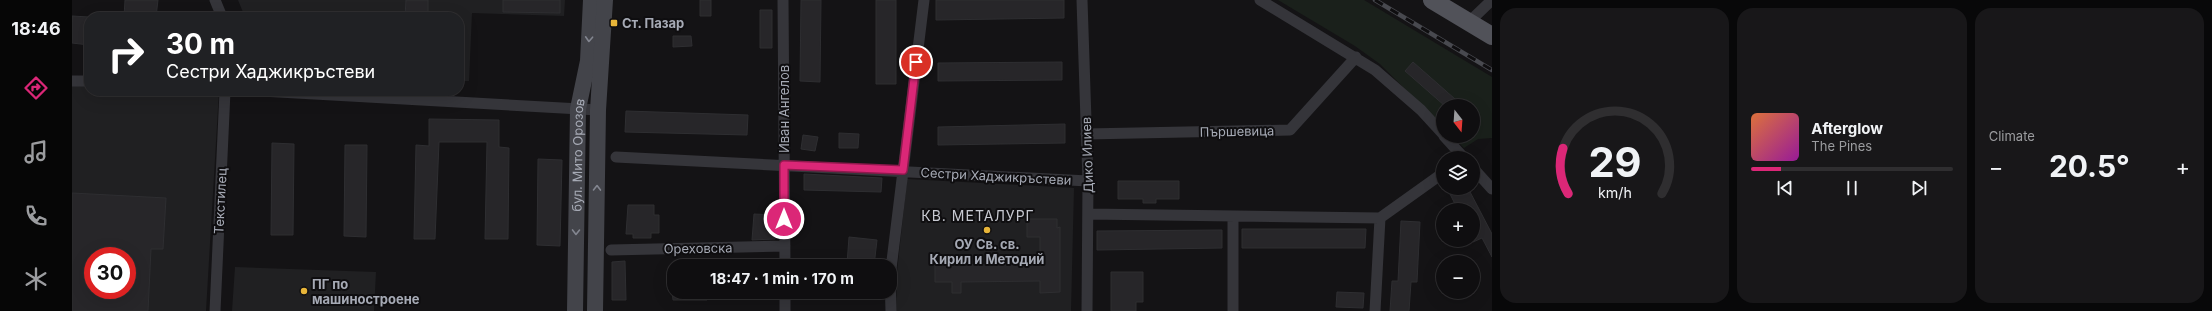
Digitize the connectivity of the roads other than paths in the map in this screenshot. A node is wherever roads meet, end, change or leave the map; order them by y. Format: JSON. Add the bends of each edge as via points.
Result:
{"nodes":[{"id":1,"x":215,"y":0,"type":"edge"},
{"id":2,"x":591,"y":0,"type":"edge"},
{"id":3,"x":605,"y":0,"type":"edge"},
{"id":4,"x":784,"y":0,"type":"edge"},
{"id":5,"x":924,"y":0,"type":"edge"},
{"id":6,"x":1082,"y":0,"type":"edge"},
{"id":7,"x":1260,"y":0,"type":"edge"},
{"id":8,"x":1432,"y":0,"type":"edge"},
{"id":9,"x":1492,"y":0,"type":"edge"},
{"id":10,"x":220,"y":12,"type":"edge"},
{"id":11,"x":1469,"y":22,"type":"junction"},
{"id":12,"x":1492,"y":36,"type":"edge"},
{"id":13,"x":1356,"y":57,"type":"junction"},
{"id":14,"x":72,"y":80,"type":"edge"},
{"id":15,"x":84,"y":81,"type":"edge"},
{"id":16,"x":226,"y":96,"type":"edge"},
{"id":17,"x":349,"y":96,"type":"edge"},
{"id":18,"x":578,"y":109,"type":"junction"},
{"id":19,"x":598,"y":110,"type":"junction"},
{"id":20,"x":1436,"y":126,"type":"edge"},
{"id":21,"x":1086,"y":134,"type":"junction"},
{"id":22,"x":1451,"y":143,"type":"edge"},
{"id":23,"x":1458,"y":151,"type":"edge"},
{"id":24,"x":616,"y":157,"type":"dead end"},
{"id":25,"x":784,"y":165,"type":"junction"},
{"id":26,"x":903,"y":170,"type":"junction"},
{"id":27,"x":1480,"y":176,"type":"edge"},
{"id":28,"x":1436,"y":178,"type":"edge"},
{"id":29,"x":1088,"y":181,"type":"junction"},
{"id":30,"x":1492,"y":189,"type":"edge"},
{"id":31,"x":1088,"y":214,"type":"junction"},
{"id":32,"x":1233,"y":217,"type":"junction"},
{"id":33,"x":1380,"y":218,"type":"junction"},
{"id":34,"x":785,"y":246,"type":"junction"},
{"id":35,"x":611,"y":250,"type":"dead end"},
{"id":36,"x":785,"y":259,"type":"edge"},
{"id":37,"x":785,"y":299,"type":"edge"},
{"id":38,"x":215,"y":311,"type":"edge"},
{"id":39,"x":575,"y":311,"type":"edge"},
{"id":40,"x":595,"y":311,"type":"edge"},
{"id":41,"x":785,"y":311,"type":"edge"},
{"id":42,"x":891,"y":311,"type":"edge"},
{"id":43,"x":1087,"y":311,"type":"edge"},
{"id":44,"x":1233,"y":311,"type":"edge"},
{"id":45,"x":1375,"y":311,"type":"edge"}],
"edges":[{"from":1,"to":10,"type":"street"},
{"from":2,"to":18,"type":"main road","name":"бул. Мито Орозов","one_way":true,"via":[[588,61]]},
{"from":3,"to":19,"type":"main road","name":"бул. Мито Орозов"},
{"from":4,"to":25,"type":"street","name":"Иван Ангелов"},
{"from":5,"to":26,"type":"street"},
{"from":6,"to":21,"type":"street","name":"Дико Илиев"},
{"from":7,"to":13,"type":"street"},
{"from":8,"to":11,"type":"main road"},
{"from":9,"to":11,"type":"street"},
{"from":11,"to":12,"type":"main road"},
{"from":13,"to":20,"type":"street","via":[[1395,86]]},
{"from":13,"to":21,"type":"street","name":"Пършевица","via":[[1290,130]]},
{"from":14,"to":15,"type":"street"},
{"from":16,"to":38,"type":"street","name":"Текстилец"},
{"from":17,"to":18,"type":"street"},
{"from":18,"to":19,"type":"street"},
{"from":18,"to":39,"type":"main road","name":"бул. Мито Орозов","one_way":true},
{"from":40,"to":19,"type":"main road","name":"бул. Мито Орозов","one_way":true},
{"from":21,"to":29,"type":"street","name":"Дико Илиев"},
{"from":22,"to":23,"type":"street"},
{"from":24,"to":25,"type":"street","name":"Сестри Хаджикръстеви"},
{"from":25,"to":26,"type":"street","name":"Сестри Хаджикръстеви"},
{"from":25,"to":34,"type":"street","name":"Иван Ангелов"},
{"from":26,"to":29,"type":"street","name":"Сестри Хаджикръстеви"},
{"from":26,"to":42,"type":"street","via":[[890,277]]},
{"from":27,"to":30,"type":"street"},
{"from":28,"to":33,"type":"street"},
{"from":29,"to":31,"type":"street","name":"Дико Илиев"},
{"from":31,"to":32,"type":"street"},
{"from":31,"to":43,"type":"street","name":"Дико Илиев"},
{"from":32,"to":33,"type":"street"},
{"from":32,"to":44,"type":"street"},
{"from":33,"to":45,"type":"street"},
{"from":34,"to":35,"type":"street","name":"Ореховска"},
{"from":34,"to":36,"type":"street","name":"Иван Ангелов"},
{"from":37,"to":41,"type":"street"}]}
